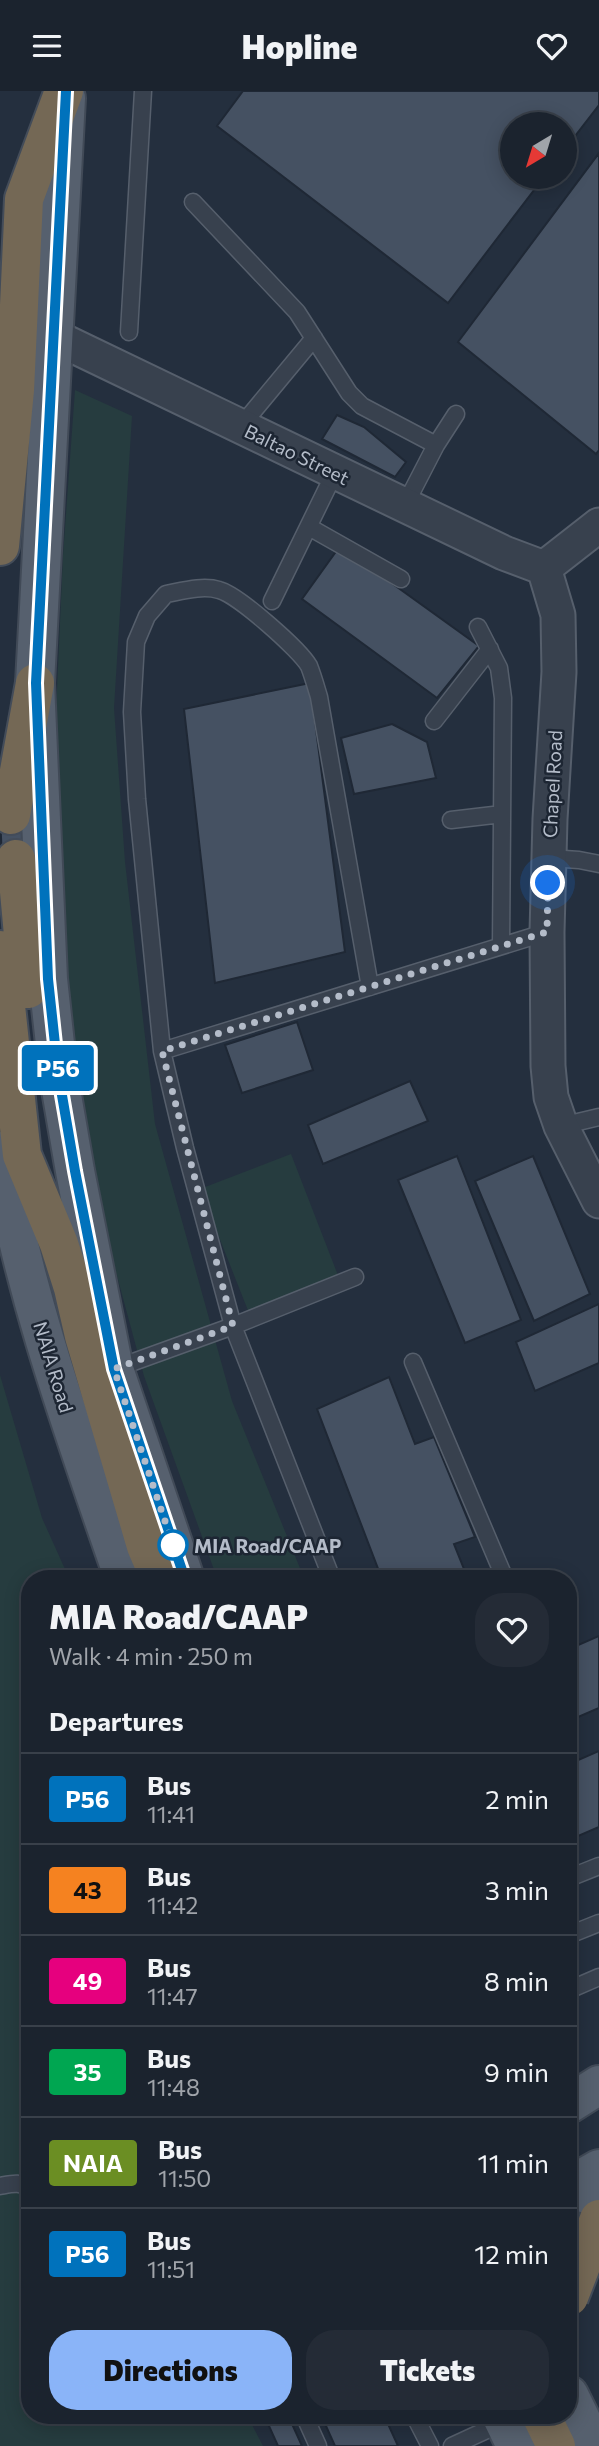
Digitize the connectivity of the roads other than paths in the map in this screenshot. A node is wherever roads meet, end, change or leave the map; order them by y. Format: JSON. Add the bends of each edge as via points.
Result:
{"nodes":[{"id":1,"x":65,"y":91,"type":"edge"},
{"id":2,"x":143,"y":91,"type":"edge"},
{"id":3,"x":193,"y":202,"type":"dead end"},
{"id":4,"x":129,"y":333,"type":"dead end"},
{"id":5,"x":53,"y":336,"type":"junction"},
{"id":6,"x":314,"y":338,"type":"junction"},
{"id":7,"x":456,"y":414,"type":"dead end"},
{"id":8,"x":241,"y":426,"type":"junction"},
{"id":9,"x":436,"y":446,"type":"junction"},
{"id":10,"x":335,"y":472,"type":"junction"},
{"id":11,"x":405,"y":505,"type":"junction"},
{"id":12,"x":599,"y":525,"type":"edge"},
{"id":13,"x":309,"y":527,"type":"junction"},
{"id":14,"x":0,"y":546,"type":"edge"},
{"id":15,"x":544,"y":568,"type":"junction"},
{"id":16,"x":401,"y":579,"type":"dead end"},
{"id":17,"x":272,"y":601,"type":"dead end"},
{"id":18,"x":478,"y":627,"type":"dead end"},
{"id":19,"x":490,"y":649,"type":"junction"},
{"id":20,"x":36,"y":683,"type":"junction"},
{"id":21,"x":434,"y":721,"type":"dead end"},
{"id":22,"x":502,"y":814,"type":"junction"},
{"id":23,"x":11,"y":815,"type":"dead end"},
{"id":24,"x":451,"y":820,"type":"dead end"},
{"id":25,"x":549,"y":858,"type":"junction"},
{"id":26,"x":16,"y":859,"type":"dead end"},
{"id":27,"x":599,"y":864,"type":"edge"},
{"id":28,"x":547,"y":932,"type":"junction"},
{"id":29,"x":501,"y":946,"type":"junction"},
{"id":30,"x":0,"y":950,"type":"edge"},
{"id":31,"x":370,"y":987,"type":"junction"},
{"id":32,"x":162,"y":1051,"type":"junction"},
{"id":33,"x":599,"y":1118,"type":"edge"},
{"id":34,"x":561,"y":1126,"type":"junction"},
{"id":35,"x":0,"y":1151,"type":"edge"},
{"id":36,"x":599,"y":1201,"type":"edge"},
{"id":37,"x":59,"y":1244,"type":"junction"},
{"id":38,"x":355,"y":1277,"type":"dead end"},
{"id":39,"x":233,"y":1326,"type":"junction"},
{"id":40,"x":413,"y":1362,"type":"dead end"},
{"id":41,"x":114,"y":1369,"type":"junction"},
{"id":42,"x":121,"y":1570,"type":"edge"},
{"id":43,"x":156,"y":1570,"type":"edge"},
{"id":44,"x":182,"y":1570,"type":"edge"},
{"id":45,"x":328,"y":1570,"type":"edge"},
{"id":46,"x":501,"y":1570,"type":"edge"},
{"id":47,"x":599,"y":1866,"type":"edge"},
{"id":48,"x":577,"y":1875,"type":"edge"},
{"id":49,"x":599,"y":1923,"type":"edge"},
{"id":50,"x":577,"y":1932,"type":"edge"},
{"id":51,"x":599,"y":1977,"type":"edge"},
{"id":52,"x":577,"y":1987,"type":"edge"},
{"id":53,"x":599,"y":2063,"type":"edge"},
{"id":54,"x":577,"y":2072,"type":"edge"},
{"id":55,"x":599,"y":2085,"type":"edge"},
{"id":56,"x":577,"y":2098,"type":"edge"},
{"id":57,"x":599,"y":2169,"type":"edge"},
{"id":58,"x":577,"y":2181,"type":"edge"},
{"id":59,"x":21,"y":2184,"type":"edge"},
{"id":60,"x":0,"y":2186,"type":"edge"},
{"id":61,"x":599,"y":2195,"type":"edge"},
{"id":62,"x":599,"y":2219,"type":"edge"},
{"id":63,"x":577,"y":2256,"type":"edge"},
{"id":64,"x":577,"y":2276,"type":"edge"},
{"id":65,"x":308,"y":2424,"type":"edge"},
{"id":66,"x":419,"y":2424,"type":"edge"},
{"id":67,"x":529,"y":2424,"type":"edge"},
{"id":68,"x":545,"y":2424,"type":"edge"},
{"id":69,"x":551,"y":2424,"type":"edge"},
{"id":70,"x":318,"y":2446,"type":"edge"},
{"id":71,"x":430,"y":2446,"type":"edge"},
{"id":72,"x":452,"y":2446,"type":"edge"},
{"id":73,"x":556,"y":2446,"type":"edge"},
{"id":74,"x":594,"y":2446,"type":"edge"}],
"edges":[{"from":1,"to":5,"type":"main road"},
{"from":1,"to":14,"type":"highway","via":[[23,199],[15,390]]},
{"from":2,"to":4,"type":"lane"},
{"from":3,"to":6,"type":"lane","via":[[296,312]]},
{"from":5,"to":8,"type":"street","name":"Baltao Street"},
{"from":5,"to":20,"type":"main road"},
{"from":6,"to":8,"type":"lane"},
{"from":6,"to":9,"type":"lane","via":[[362,406]]},
{"from":7,"to":9,"type":"lane"},
{"from":8,"to":10,"type":"street","name":"Baltao Street"},
{"from":9,"to":11,"type":"lane"},
{"from":10,"to":11,"type":"street","name":"Baltao Street"},
{"from":10,"to":13,"type":"lane"},
{"from":11,"to":15,"type":"street","name":"Baltao Street"},
{"from":12,"to":15,"type":"street"},
{"from":13,"to":16,"type":"lane"},
{"from":13,"to":17,"type":"lane"},
{"from":15,"to":25,"type":"street","name":"Chapel Road","via":[[558,615],[559,671]]},
{"from":18,"to":19,"type":"lane"},
{"from":19,"to":21,"type":"lane"},
{"from":19,"to":22,"type":"lane","via":[[499,667],[503,698]]},
{"from":20,"to":23,"type":"highway"},
{"from":20,"to":41,"type":"main road","via":[[48,979],[58,1072]]},
{"from":22,"to":24,"type":"lane"},
{"from":22,"to":29,"type":"lane"},
{"from":25,"to":27,"type":"lane"},
{"from":25,"to":28,"type":"street","name":"Chapel Road"},
{"from":26,"to":37,"type":"highway","via":[[35,1073]]},
{"from":28,"to":29,"type":"lane"},
{"from":28,"to":34,"type":"street","name":"Chapel Road","via":[[548,1066],[551,1097]]},
{"from":29,"to":31,"type":"lane"},
{"from":30,"to":37,"type":"highway","via":[[22,1155]]},
{"from":31,"to":32,"type":"lane"},
{"from":31,"to":32,"type":"lane","via":[[319,697],[308,665],[255,614],[220,590],[166,594],[147,615],[136,642],[132,712]]},
{"from":32,"to":39,"type":"lane"},
{"from":33,"to":34,"type":"lane"},
{"from":34,"to":36,"type":"street","name":"Chapel Road"},
{"from":35,"to":42,"type":"main road","name":"NAIA Road","via":[[46,1349]]},
{"from":37,"to":43,"type":"highway"},
{"from":38,"to":39,"type":"lane"},
{"from":39,"to":41,"type":"lane"},
{"from":39,"to":45,"type":"lane"},
{"from":40,"to":46,"type":"lane"},
{"from":41,"to":44,"type":"main road"},
{"from":47,"to":48,"type":"lane"},
{"from":49,"to":50,"type":"lane"},
{"from":51,"to":52,"type":"lane"},
{"from":53,"to":54,"type":"main road"},
{"from":55,"to":56,"type":"main road"},
{"from":57,"to":58,"type":"main road"},
{"from":59,"to":60,"type":"lane"},
{"from":61,"to":63,"type":"main road"},
{"from":62,"to":64,"type":"highway","bridge":true},
{"from":65,"to":70,"type":"lane"},
{"from":66,"to":71,"type":"lane"},
{"from":67,"to":72,"type":"lane"},
{"from":68,"to":73,"type":"highway"},
{"from":69,"to":74,"type":"main road"}]}
